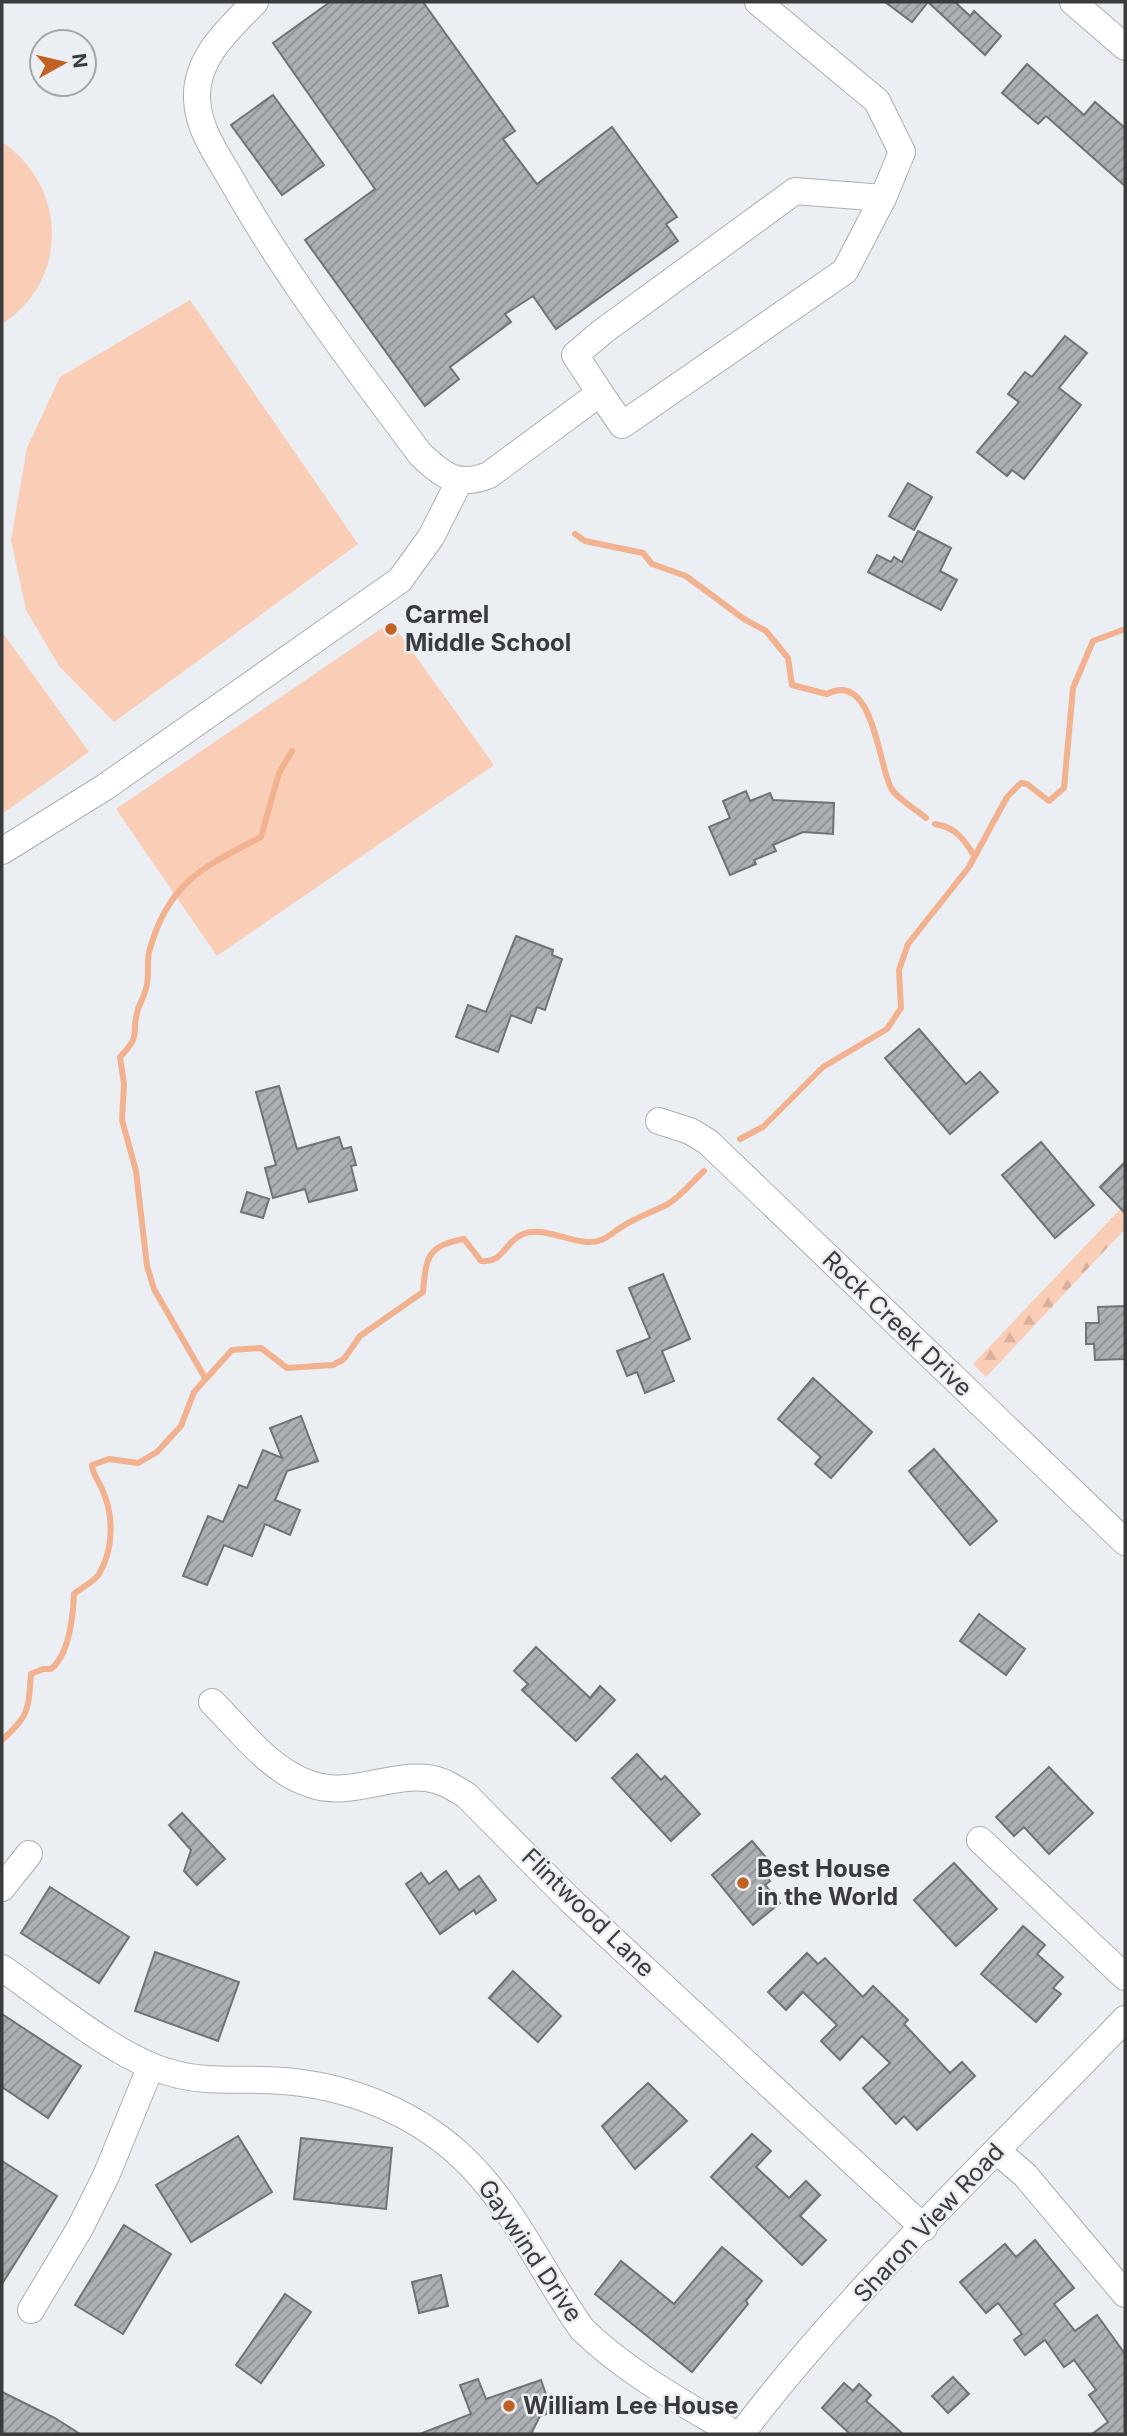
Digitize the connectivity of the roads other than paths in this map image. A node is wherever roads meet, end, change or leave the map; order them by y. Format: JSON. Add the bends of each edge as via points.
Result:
{"nodes":[{"id":1,"x":255,"y":2,"type":"edge"},
{"id":2,"x":1073,"y":2,"type":"edge"},
{"id":3,"x":762,"y":3,"type":"edge"},
{"id":4,"x":1125,"y":47,"type":"edge"},
{"id":5,"x":883,"y":198,"type":"junction"},
{"id":6,"x":600,"y":393,"type":"junction"},
{"id":7,"x":459,"y":482,"type":"junction"},
{"id":8,"x":2,"y":851,"type":"edge"},
{"id":9,"x":659,"y":1121,"type":"dead end"},
{"id":10,"x":1125,"y":1542,"type":"edge"},
{"id":11,"x":212,"y":1702,"type":"dead end"},
{"id":12,"x":980,"y":1840,"type":"dead end"},
{"id":13,"x":29,"y":1854,"type":"dead end"},
{"id":14,"x":2,"y":1888,"type":"edge"},
{"id":15,"x":2,"y":1968,"type":"edge"},
{"id":16,"x":1125,"y":1977,"type":"edge"},
{"id":17,"x":1125,"y":2019,"type":"edge"},
{"id":18,"x":151,"y":2066,"type":"junction"},
{"id":19,"x":997,"y":2151,"type":"junction"},
{"id":20,"x":924,"y":2228,"type":"junction"},
{"id":21,"x":1125,"y":2294,"type":"edge"},
{"id":22,"x":31,"y":2310,"type":"dead end"},
{"id":23,"x":736,"y":2434,"type":"edge"},
{"id":24,"x":741,"y":2434,"type":"edge"}],
"edges":[{"from":1,"to":7,"type":"street","via":[[218,41],[200,70],[197,99],[204,131],[271,250],[308,302],[420,454],[441,474]]},
{"from":2,"to":4,"type":"street"},
{"from":3,"to":5,"type":"street","via":[[877,101],[902,152]]},
{"from":5,"to":6,"type":"street","via":[[845,271],[622,425]]},
{"from":5,"to":6,"type":"street","via":[[795,191],[575,355]]},
{"from":6,"to":7,"type":"street","via":[[489,475]]},
{"from":7,"to":8,"type":"street","via":[[431,537],[400,580],[105,787]]},
{"from":9,"to":10,"type":"street","name":"Rock Creek Drive","via":[[708,1142]]},
{"from":11,"to":20,"type":"street","name":"Flintwood Lane","via":[[284,1772],[309,1784],[346,1789],[426,1778],[447,1783],[466,1795],[569,1899]]},
{"from":12,"to":16,"type":"street"},
{"from":13,"to":14,"type":"street"},
{"from":15,"to":18,"type":"street","name":"Gaywind Drive"},
{"from":17,"to":19,"type":"street","name":"Sharon View Road"},
{"from":18,"to":22,"type":"street","via":[[106,2176]]},
{"from":18,"to":23,"type":"street","name":"Gaywind Drive","via":[[214,2082],[301,2082],[341,2090],[430,2131],[484,2180],[558,2296],[603,2350]]},
{"from":19,"to":20,"type":"street","name":"Sharon View Road"},
{"from":19,"to":21,"type":"street","via":[[1026,2175]]},
{"from":20,"to":24,"type":"street","name":"Sharon View Road","via":[[778,2385]]}]}
